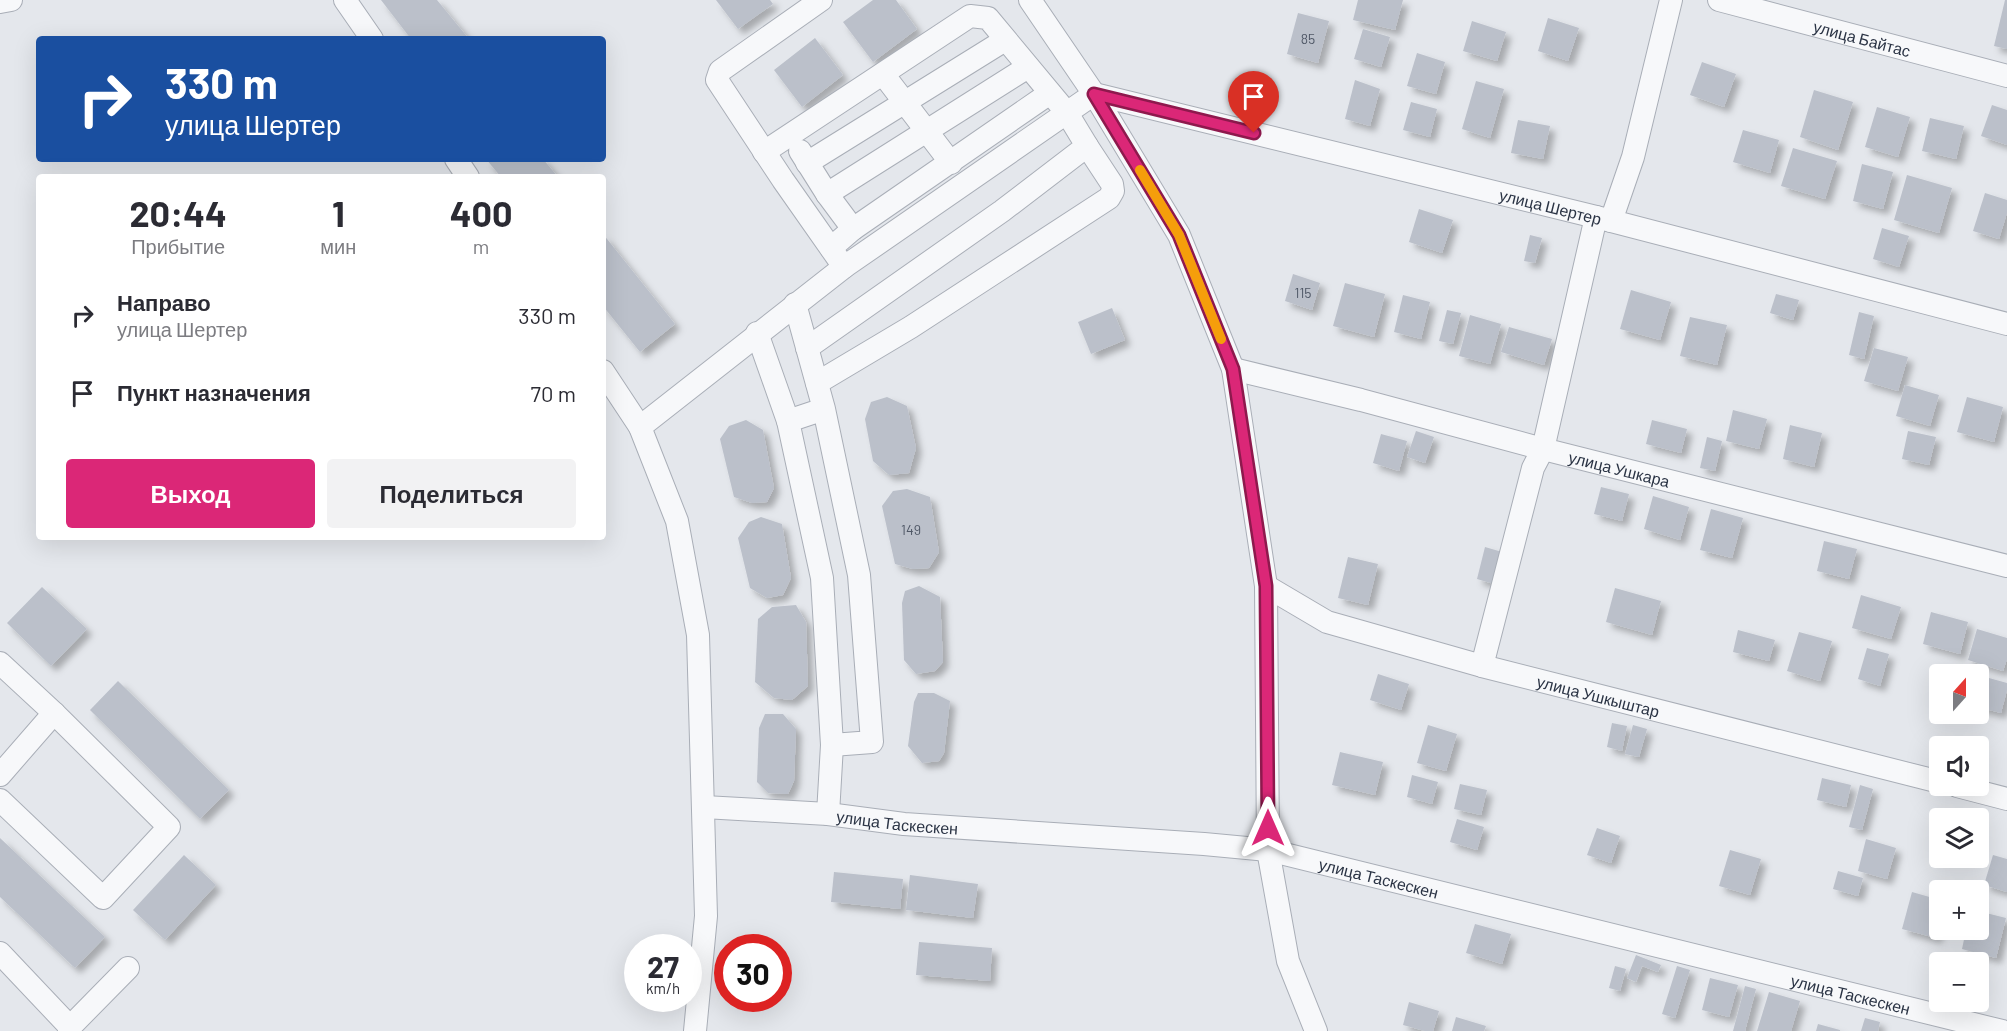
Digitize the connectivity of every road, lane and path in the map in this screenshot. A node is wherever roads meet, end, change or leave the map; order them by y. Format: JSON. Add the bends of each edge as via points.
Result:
{"nodes":[{"id":1,"x":11,"y":0,"type":"edge"},
{"id":2,"x":345,"y":0,"type":"edge"},
{"id":3,"x":821,"y":0,"type":"edge"},
{"id":4,"x":1030,"y":0,"type":"edge"},
{"id":5,"x":1671,"y":0,"type":"edge"},
{"id":6,"x":1719,"y":0,"type":"edge"},
{"id":7,"x":0,"y":2,"type":"edge"},
{"id":8,"x":370,"y":36,"type":"edge"},
{"id":9,"x":1005,"y":39,"type":"junction"},
{"id":10,"x":1028,"y":67,"type":"junction"},
{"id":11,"x":883,"y":74,"type":"junction"},
{"id":12,"x":2007,"y":76,"type":"edge"},
{"id":13,"x":1050,"y":93,"type":"junction"},
{"id":14,"x":1094,"y":94,"type":"junction"},
{"id":15,"x":906,"y":102,"type":"junction"},
{"id":16,"x":1067,"y":113,"type":"junction"},
{"id":17,"x":926,"y":132,"type":"junction"},
{"id":18,"x":789,"y":135,"type":"junction"},
{"id":19,"x":1087,"y":146,"type":"junction"},
{"id":20,"x":764,"y":152,"type":"junction"},
{"id":21,"x":807,"y":163,"type":"junction"},
{"id":22,"x":951,"y":163,"type":"junction"},
{"id":23,"x":827,"y":194,"type":"junction"},
{"id":24,"x":1603,"y":219,"type":"junction"},
{"id":25,"x":853,"y":229,"type":"junction"},
{"id":26,"x":831,"y":248,"type":"junction"},
{"id":27,"x":844,"y":267,"type":"junction"},
{"id":28,"x":795,"y":304,"type":"junction"},
{"id":29,"x":2007,"y":324,"type":"edge"},
{"id":30,"x":757,"y":333,"type":"junction"},
{"id":31,"x":807,"y":348,"type":"junction"},
{"id":32,"x":1233,"y":369,"type":"junction"},
{"id":33,"x":606,"y":376,"type":"edge"},
{"id":34,"x":817,"y":383,"type":"junction"},
{"id":35,"x":824,"y":409,"type":"junction"},
{"id":36,"x":788,"y":422,"type":"junction"},
{"id":37,"x":639,"y":427,"type":"junction"},
{"id":38,"x":1543,"y":449,"type":"junction"},
{"id":39,"x":2007,"y":566,"type":"edge"},
{"id":40,"x":859,"y":575,"type":"junction"},
{"id":41,"x":822,"y":578,"type":"junction"},
{"id":42,"x":1266,"y":586,"type":"junction"},
{"id":43,"x":0,"y":663,"type":"edge"},
{"id":44,"x":1482,"y":666,"type":"junction"},
{"id":45,"x":54,"y":713,"type":"junction"},
{"id":46,"x":832,"y":745,"type":"junction"},
{"id":47,"x":0,"y":776,"type":"edge"},
{"id":48,"x":1929,"y":779,"type":"edge"},
{"id":49,"x":1989,"y":794,"type":"edge"},
{"id":50,"x":2007,"y":799,"type":"edge"},
{"id":51,"x":0,"y":800,"type":"edge"},
{"id":52,"x":704,"y":807,"type":"junction"},
{"id":53,"x":828,"y":814,"type":"junction"},
{"id":54,"x":1268,"y":850,"type":"junction"},
{"id":55,"x":0,"y":953,"type":"edge"},
{"id":56,"x":128,"y":969,"type":"dead end"},
{"id":57,"x":70,"y":1029,"type":"edge"},
{"id":58,"x":695,"y":1031,"type":"edge"},
{"id":59,"x":1316,"y":1031,"type":"edge"},
{"id":60,"x":2002,"y":1031,"type":"edge"}],
"edges":[{"from":1,"to":7,"type":"street"},
{"from":2,"to":8,"type":"street"},
{"from":3,"to":20,"type":"street","via":[[720,71],[717,81]]},
{"from":4,"to":14,"type":"street"},
{"from":5,"to":24,"type":"street","via":[[1633,157]]},
{"from":6,"to":12,"type":"street","name":"улица Байтас"},
{"from":9,"to":10,"type":"street"},
{"from":9,"to":11,"type":"street","via":[[987,18],[970,16]]},
{"from":9,"to":15,"type":"street"},
{"from":10,"to":13,"type":"street"},
{"from":10,"to":17,"type":"street"},
{"from":11,"to":15,"type":"street"},
{"from":11,"to":18,"type":"street"},
{"from":13,"to":16,"type":"street"},
{"from":13,"to":22,"type":"street"},
{"from":14,"to":16,"type":"street"},
{"from":14,"to":24,"type":"street","name":"улица Шертер"},
{"from":14,"to":32,"type":"street","via":[[1179,235]]},
{"from":15,"to":17,"type":"street"},
{"from":15,"to":21,"type":"street"},
{"from":16,"to":19,"type":"street"},
{"from":16,"to":27,"type":"street"},
{"from":17,"to":22,"type":"street"},
{"from":17,"to":23,"type":"street"},
{"from":18,"to":20,"type":"street"},
{"from":18,"to":21,"type":"street"},
{"from":19,"to":31,"type":"street"},
{"from":19,"to":34,"type":"street","via":[[1112,184],[1109,198],[911,327]]},
{"from":20,"to":26,"type":"street"},
{"from":21,"to":23,"type":"street"},
{"from":22,"to":25,"type":"street"},
{"from":23,"to":25,"type":"street"},
{"from":24,"to":29,"type":"street","name":"улица Шертер"},
{"from":24,"to":38,"type":"street"},
{"from":25,"to":26,"type":"street"},
{"from":26,"to":27,"type":"street"},
{"from":27,"to":28,"type":"street"},
{"from":28,"to":30,"type":"street"},
{"from":28,"to":31,"type":"street"},
{"from":30,"to":36,"type":"street"},
{"from":30,"to":37,"type":"street"},
{"from":31,"to":34,"type":"street"},
{"from":32,"to":38,"type":"street","name":"улица Ушкара"},
{"from":32,"to":42,"type":"street"},
{"from":33,"to":37,"type":"street"},
{"from":34,"to":35,"type":"street"},
{"from":35,"to":36,"type":"street"},
{"from":35,"to":40,"type":"street"},
{"from":36,"to":41,"type":"street"},
{"from":37,"to":52,"type":"street","via":[[677,521],[698,635]]},
{"from":38,"to":39,"type":"street","name":"улица Ушкара"},
{"from":38,"to":44,"type":"street","via":[[1533,468]]},
{"from":40,"to":41,"type":"street"},
{"from":40,"to":46,"type":"street","via":[[872,742]]},
{"from":41,"to":46,"type":"street"},
{"from":42,"to":44,"type":"street","name":"улица Ушкыштар","via":[[1327,622]]},
{"from":42,"to":54,"type":"street"},
{"from":43,"to":45,"type":"street"},
{"from":44,"to":48,"type":"street","name":"улица Ушкыштар"},
{"from":45,"to":47,"type":"street"},
{"from":45,"to":51,"type":"street","via":[[169,827],[103,898]]},
{"from":46,"to":53,"type":"street"},
{"from":49,"to":50,"type":"street"},
{"from":52,"to":53,"type":"street","name":"улица Таскескен"},
{"from":52,"to":58,"type":"street","via":[[706,916]]},
{"from":53,"to":54,"type":"street","name":"улица Таскескен","via":[[904,824]]},
{"from":54,"to":59,"type":"street","via":[[1288,961]]},
{"from":54,"to":60,"type":"street","name":"улица Таскескен"},
{"from":55,"to":57,"type":"street"},
{"from":56,"to":57,"type":"street"}]}
